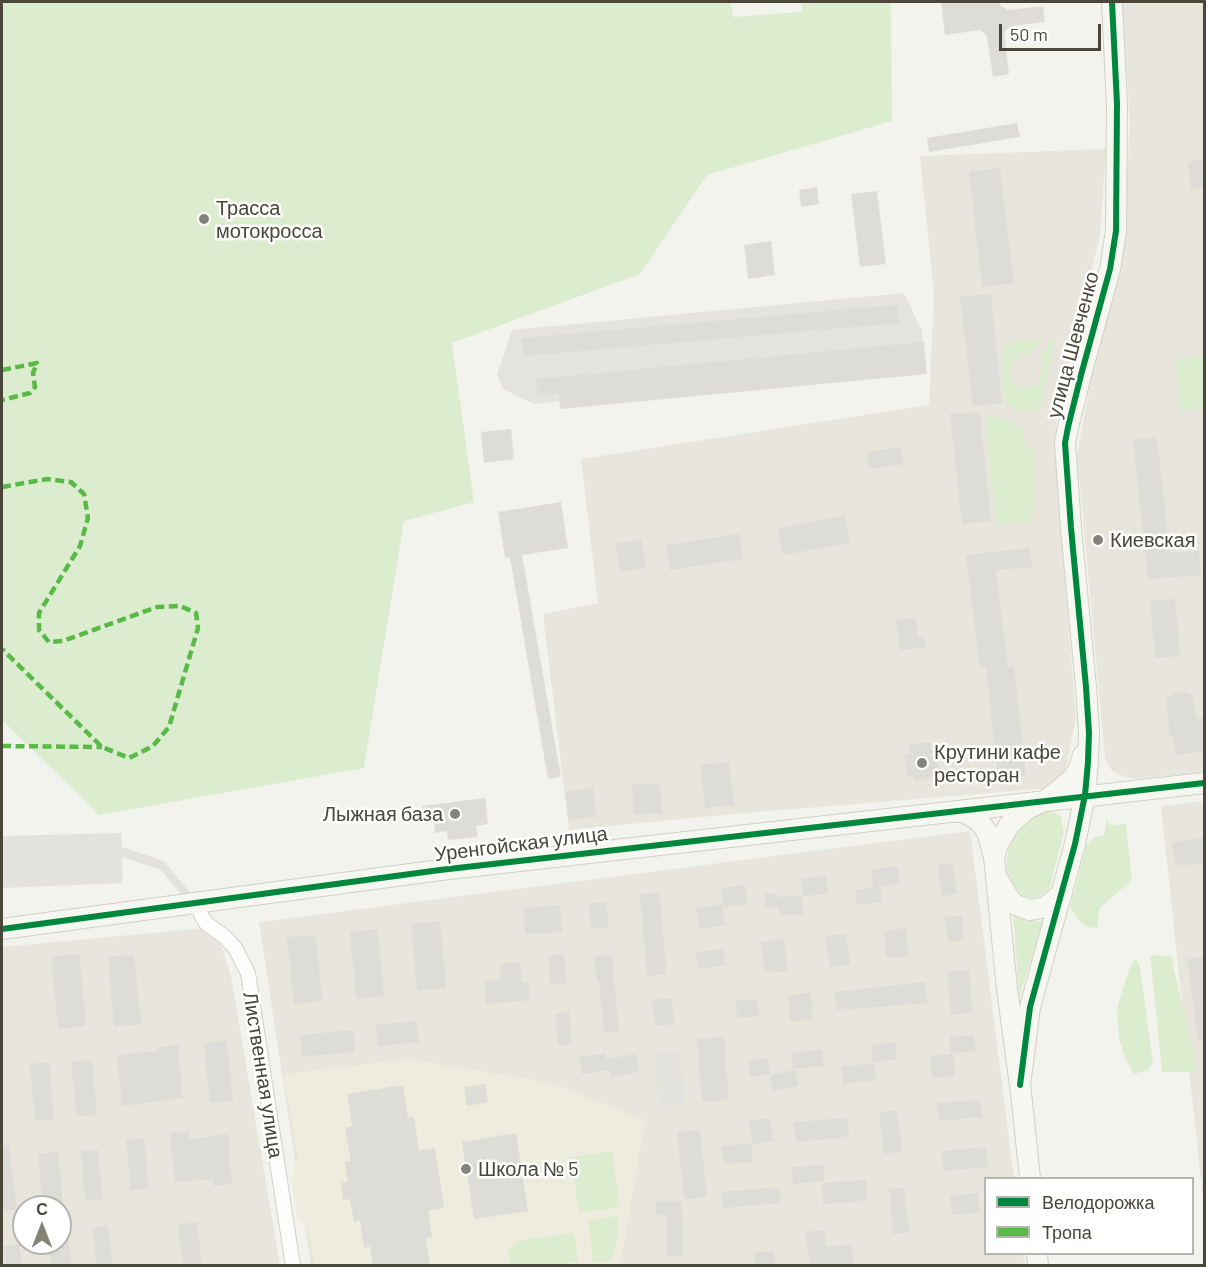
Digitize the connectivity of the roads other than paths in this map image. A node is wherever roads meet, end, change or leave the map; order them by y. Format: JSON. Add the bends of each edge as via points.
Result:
{"nodes":[{"id":1,"x":1112,"y":2,"type":"edge"},
{"id":2,"x":1089,"y":733,"type":"junction"},
{"id":3,"x":1204,"y":783,"type":"edge"},
{"id":4,"x":1085,"y":795,"type":"junction"},
{"id":5,"x":1046,"y":800,"type":"junction"},
{"id":6,"x":944,"y":811,"type":"junction"},
{"id":7,"x":1075,"y":844,"type":"junction"},
{"id":8,"x":994,"y":862,"type":"junction"},
{"id":9,"x":1062,"y":893,"type":"junction"},
{"id":10,"x":198,"y":902,"type":"junction"},
{"id":11,"x":2,"y":929,"type":"edge"},
{"id":12,"x":1020,"y":1085,"type":"junction"},
{"id":13,"x":1030,"y":1177,"type":"edge"},
{"id":14,"x":293,"y":1266,"type":"edge"}],
"edges":[{"from":1,"to":2,"type":"street","name":"улица Шевченко","via":[[1118,113],[1116,231],[1110,269],[1065,443]]},
{"from":2,"to":4,"type":"street"},
{"from":2,"to":5,"type":"street","via":[[1078,771]]},
{"from":3,"to":4,"type":"street","name":"Уренгойская улица"},
{"from":4,"to":5,"type":"street","name":"Уренгойская улица"},
{"from":4,"to":7,"type":"street"},
{"from":5,"to":6,"type":"street","name":"Уренгойская улица"},
{"from":5,"to":7,"type":"street","via":[[1063,803],[1071,813]]},
{"from":5,"to":8,"type":"street","via":[[1027,809],[1009,825],[997,846]]},
{"from":6,"to":8,"type":"street","via":[[963,812],[976,819],[988,835]]},
{"from":6,"to":10,"type":"street","name":"Уренгойская улица"},
{"from":7,"to":9,"type":"street"},
{"from":8,"to":9,"type":"street","via":[[1003,891],[1016,905],[1030,910],[1046,907]]},
{"from":8,"to":12,"type":"street"},
{"from":9,"to":12,"type":"street","via":[[1030,1007]]},
{"from":10,"to":11,"type":"street","name":"Уренгойская улица"},
{"from":10,"to":14,"type":"street","name":"Лиственная улица","via":[[206,924],[236,948],[248,973]]},
{"from":12,"to":13,"type":"street"}]}
